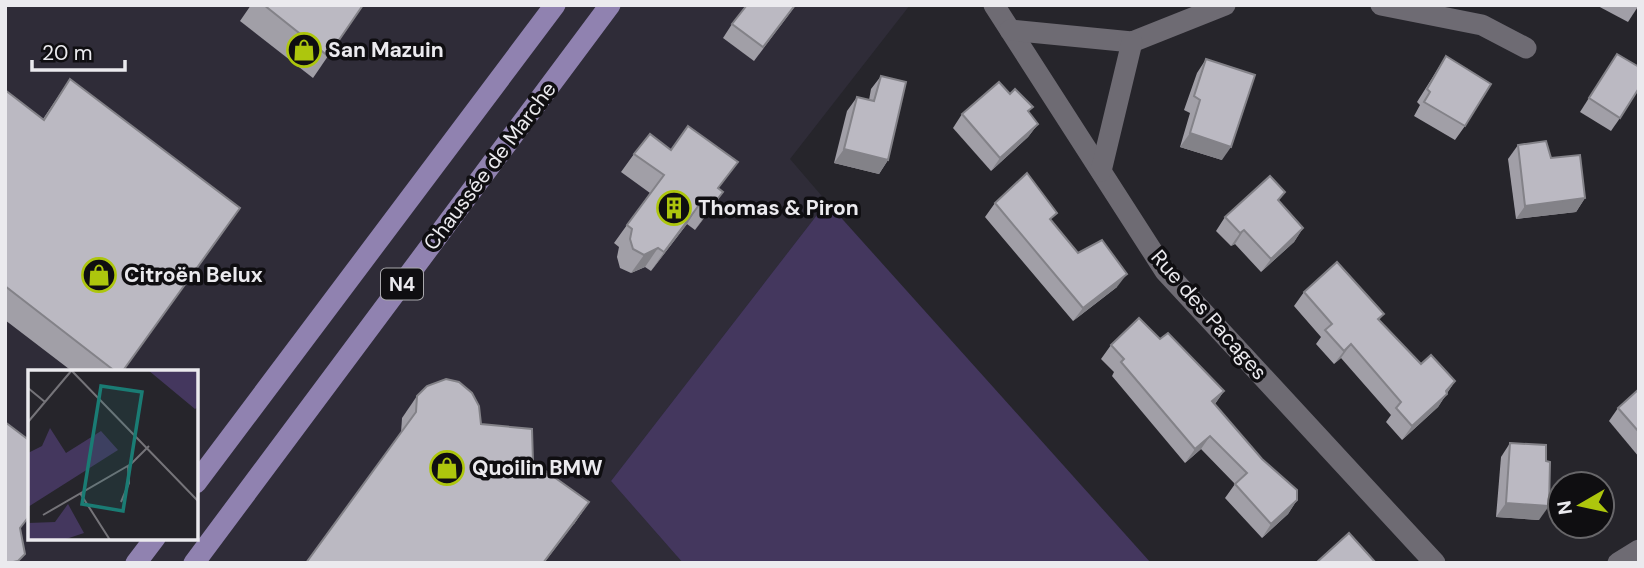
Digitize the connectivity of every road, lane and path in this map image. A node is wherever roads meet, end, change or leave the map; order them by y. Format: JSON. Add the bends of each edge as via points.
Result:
{"nodes":[{"id":1,"x":555,"y":5,"type":"edge"},
{"id":2,"x":610,"y":5,"type":"edge"},
{"id":3,"x":994,"y":5,"type":"edge"},
{"id":4,"x":1225,"y":5,"type":"edge"},
{"id":5,"x":1381,"y":5,"type":"edge"},
{"id":6,"x":1010,"y":30,"type":"junction"},
{"id":7,"x":1132,"y":42,"type":"junction"},
{"id":8,"x":1526,"y":48,"type":"dead end"},
{"id":9,"x":1101,"y":171,"type":"junction"},
{"id":10,"x":198,"y":480,"type":"edge"},
{"id":11,"x":153,"y":540,"type":"edge"},
{"id":12,"x":1639,"y":550,"type":"edge"},
{"id":13,"x":136,"y":563,"type":"edge"},
{"id":14,"x":194,"y":563,"type":"edge"},
{"id":15,"x":1435,"y":563,"type":"edge"},
{"id":16,"x":1618,"y":563,"type":"edge"}],
"edges":[{"from":1,"to":10,"type":"main road","number":"N4"},
{"from":2,"to":14,"type":"main road","name":"Chaussée de Marche","number":"N4"},
{"from":3,"to":6,"type":"street","name":"Rue des Pacages"},
{"from":4,"to":7,"type":"street"},
{"from":5,"to":8,"type":"street","via":[[1482,25]]},
{"from":6,"to":7,"type":"street"},
{"from":6,"to":9,"type":"street","name":"Rue des Pacages"},
{"from":7,"to":9,"type":"street"},
{"from":9,"to":15,"type":"street","name":"Rue des Pacages","via":[[1165,271]]},
{"from":11,"to":13,"type":"main road"},
{"from":12,"to":16,"type":"street"}]}
